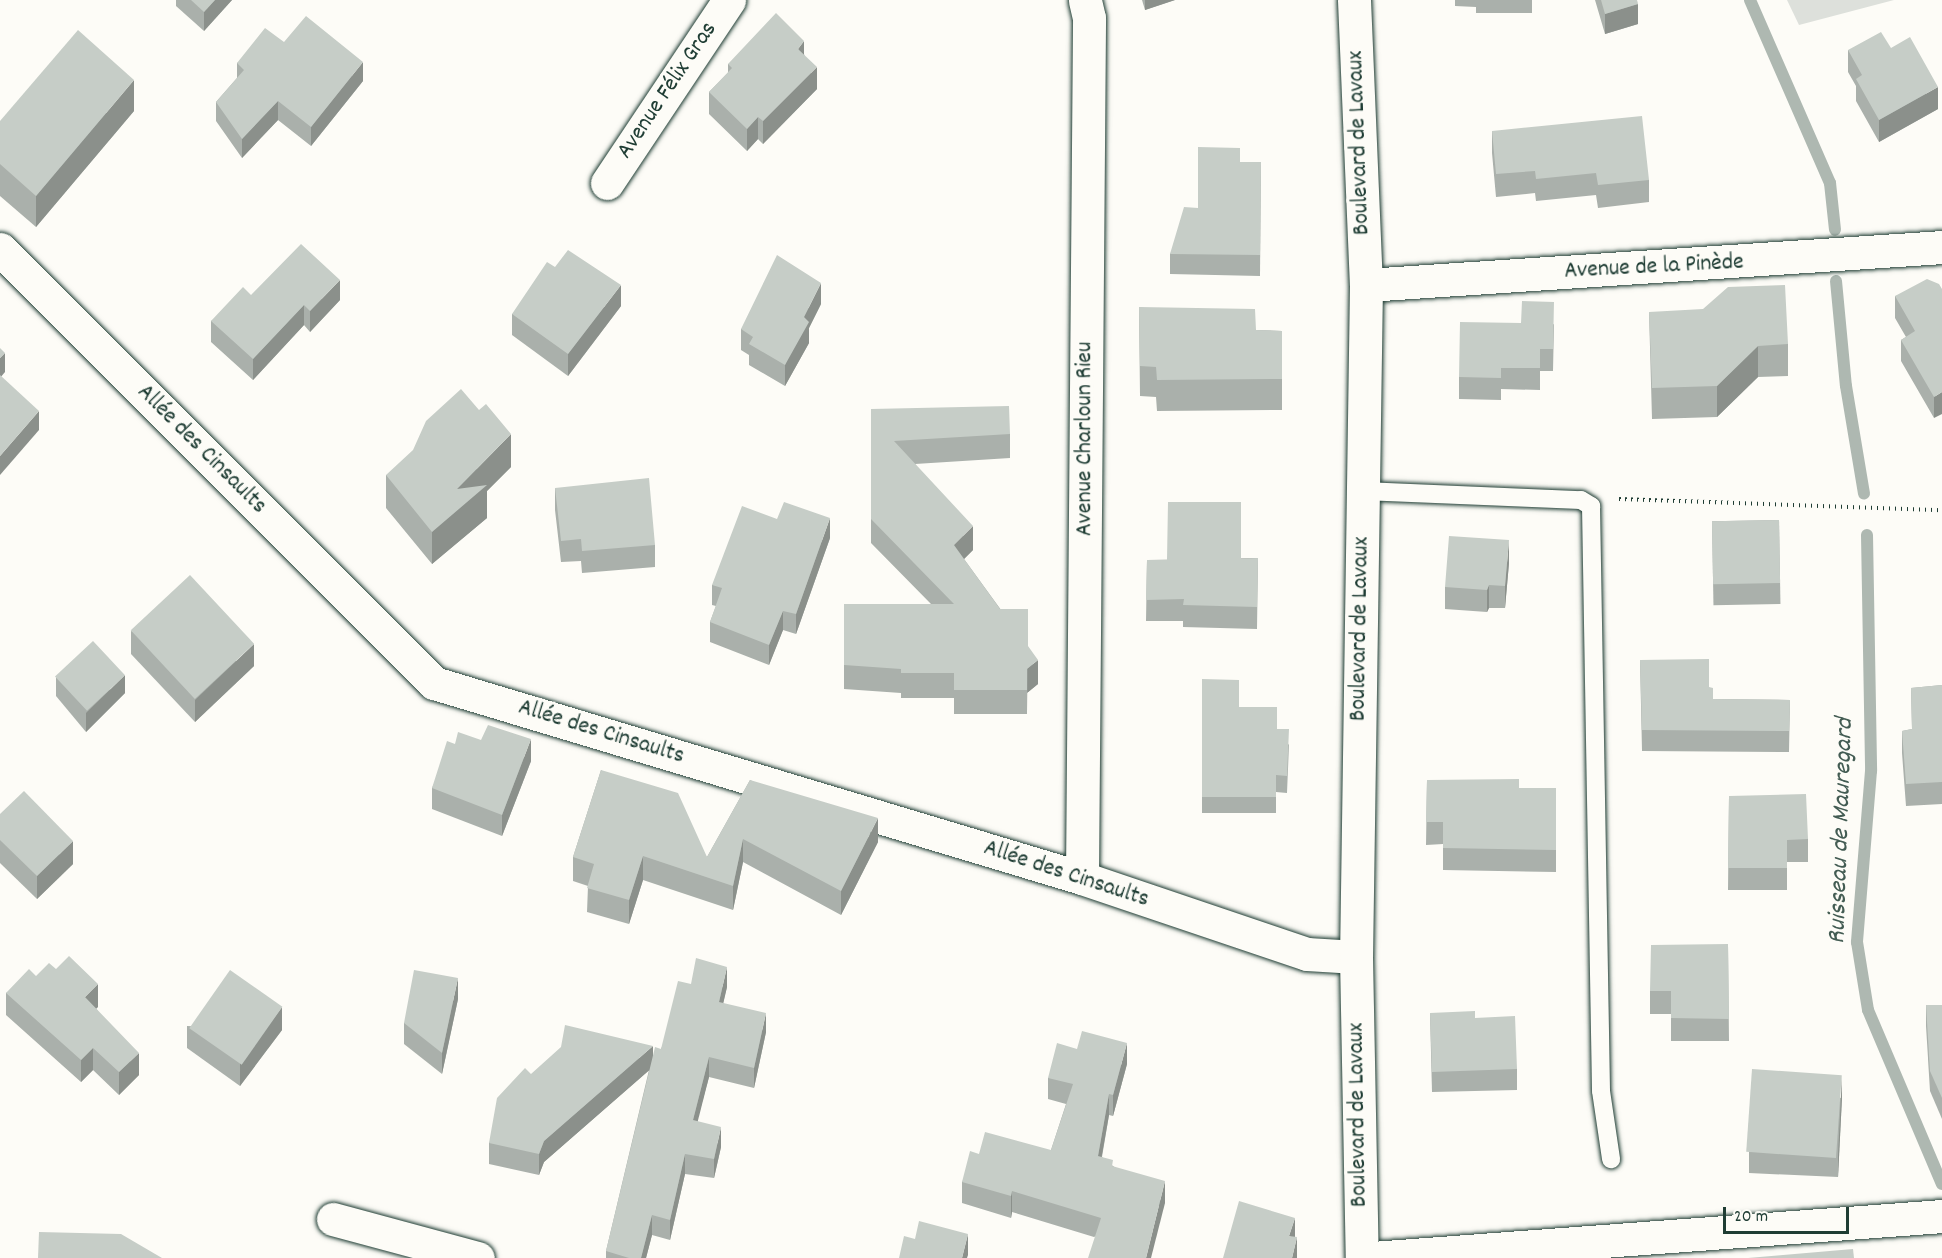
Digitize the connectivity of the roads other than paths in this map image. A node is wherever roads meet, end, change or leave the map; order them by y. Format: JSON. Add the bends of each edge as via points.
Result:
{"nodes":[{"id":1,"x":729,"y":0,"type":"edge"},
{"id":2,"x":1085,"y":0,"type":"edge"},
{"id":3,"x":1354,"y":0,"type":"edge"},
{"id":4,"x":607,"y":183,"type":"dead end"},
{"id":5,"x":1942,"y":248,"type":"edge"},
{"id":6,"x":0,"y":249,"type":"edge"},
{"id":7,"x":1366,"y":285,"type":"junction"},
{"id":8,"x":1363,"y":491,"type":"junction"},
{"id":9,"x":1082,"y":878,"type":"junction"},
{"id":10,"x":1356,"y":957,"type":"junction"},
{"id":11,"x":1611,"y":1159,"type":"dead end"},
{"id":12,"x":1937,"y":1216,"type":"edge"},
{"id":13,"x":333,"y":1219,"type":"dead end"},
{"id":14,"x":478,"y":1258,"type":"edge"},
{"id":15,"x":1362,"y":1258,"type":"edge"},
{"id":16,"x":1371,"y":1258,"type":"edge"}],
"edges":[{"from":1,"to":4,"type":"street","name":"Avenue Félix Gras"},
{"from":2,"to":9,"type":"street","name":"Avenue Charloun Rieu","via":[[1089,18]]},
{"from":3,"to":7,"type":"street","name":"Boulevard de Lavaux"},
{"from":5,"to":7,"type":"street","name":"Avenue de la Pinède"},
{"from":6,"to":9,"type":"street","name":"Allée des Cinsaults","via":[[434,683]]},
{"from":7,"to":8,"type":"street","name":"Boulevard de Lavaux"},
{"from":8,"to":10,"type":"street","name":"Boulevard de Lavaux"},
{"from":8,"to":11,"type":"lane","via":[[1581,500],[1591,506],[1601,1091]]},
{"from":9,"to":10,"type":"street","name":"Allée des Cinsaults","via":[[1308,954]]},
{"from":10,"to":15,"type":"street","name":"Boulevard de Lavaux"},
{"from":12,"to":16,"type":"street"},
{"from":13,"to":14,"type":"street"}]}
